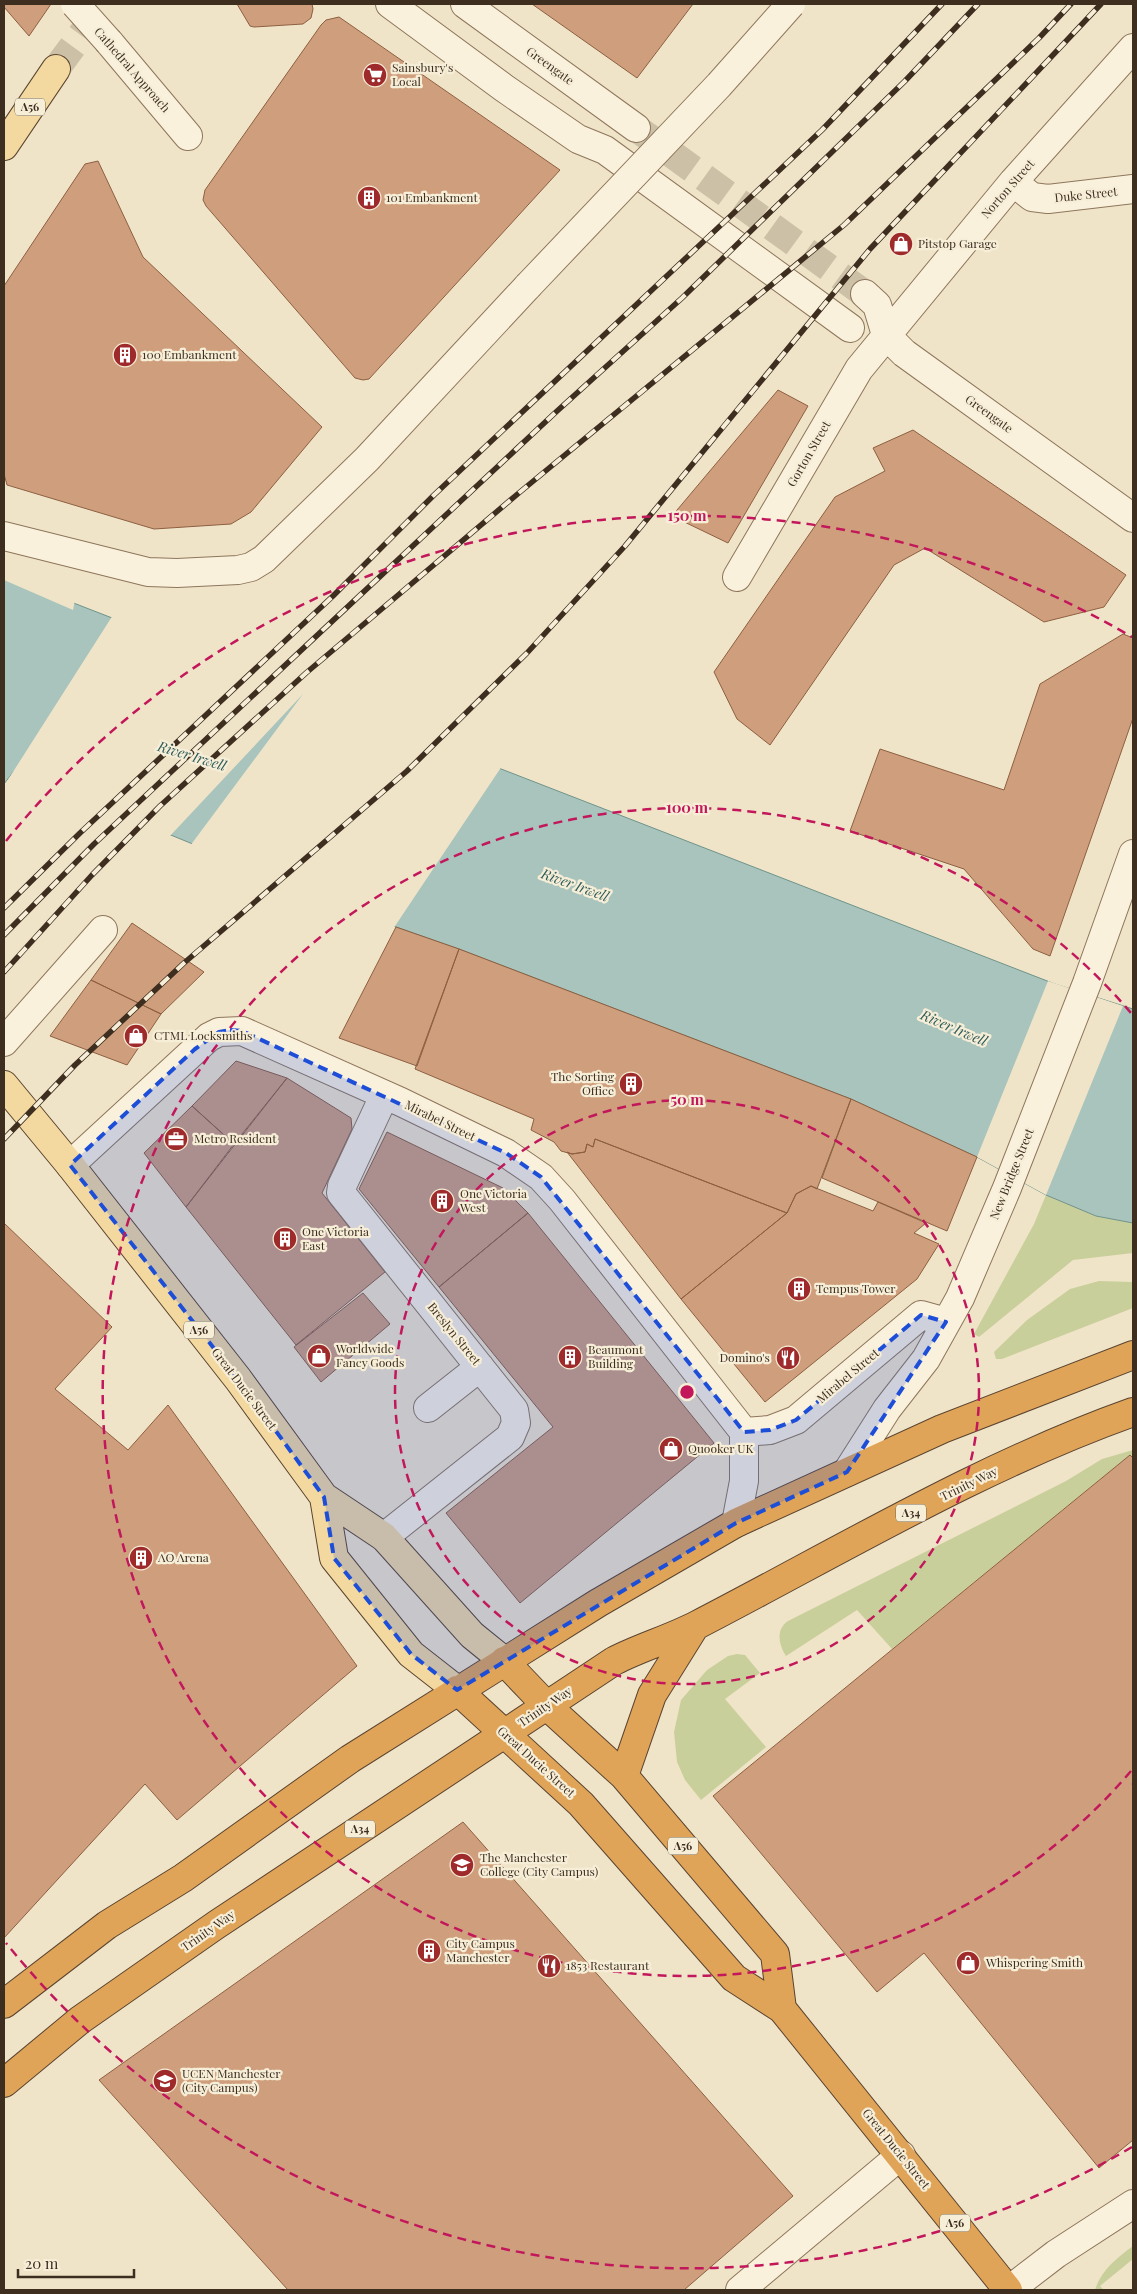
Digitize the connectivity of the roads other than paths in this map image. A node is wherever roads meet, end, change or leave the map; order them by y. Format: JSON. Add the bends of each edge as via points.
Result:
{"nodes":[{"id":1,"x":75,"y":4,"type":"edge"},
{"id":2,"x":390,"y":4,"type":"edge"},
{"id":3,"x":465,"y":4,"type":"edge"},
{"id":4,"x":791,"y":4,"type":"edge"},
{"id":5,"x":1133,"y":48,"type":"edge"},
{"id":6,"x":56,"y":68,"type":"tunnel mouth"},
{"id":7,"x":636,"y":128,"type":"tunnel mouth"},
{"id":8,"x":188,"y":136,"type":"dead end"},
{"id":9,"x":4,"y":146,"type":"edge"},
{"id":10,"x":1013,"y":182,"type":"junction"},
{"id":11,"x":1133,"y":189,"type":"edge"},
{"id":12,"x":865,"y":294,"type":"tunnel mouth"},
{"id":13,"x":850,"y":328,"type":"dead end"},
{"id":14,"x":886,"y":334,"type":"junction"},
{"id":15,"x":1133,"y":518,"type":"edge"},
{"id":16,"x":4,"y":536,"type":"edge"},
{"id":17,"x":737,"y":577,"type":"dead end"},
{"id":18,"x":1133,"y":854,"type":"edge"},
{"id":19,"x":103,"y":930,"type":"dead end"},
{"id":20,"x":4,"y":1042,"type":"edge"},
{"id":21,"x":4,"y":1085,"type":"edge"},
{"id":22,"x":384,"y":1096,"type":"junction"},
{"id":23,"x":70,"y":1165,"type":"junction"},
{"id":24,"x":946,"y":1322,"type":"junction"},
{"id":25,"x":1133,"y":1355,"type":"edge"},
{"id":26,"x":480,"y":1366,"type":"junction"},
{"id":27,"x":428,"y":1408,"type":"dead end"},
{"id":28,"x":1133,"y":1412,"type":"edge"},
{"id":29,"x":744,"y":1432,"type":"junction"},
{"id":30,"x":847,"y":1472,"type":"junction"},
{"id":31,"x":324,"y":1497,"type":"junction"},
{"id":32,"x":736,"y":1523,"type":"junction"},
{"id":33,"x":384,"y":1537,"type":"junction"},
{"id":34,"x":695,"y":1626,"type":"junction"},
{"id":35,"x":504,"y":1661,"type":"junction"},
{"id":36,"x":457,"y":1690,"type":"junction"},
{"id":37,"x":546,"y":1706,"type":"junction"},
{"id":38,"x":505,"y":1734,"type":"junction"},
{"id":39,"x":624,"y":1776,"type":"junction"},
{"id":40,"x":4,"y":2004,"type":"edge"},
{"id":41,"x":782,"y":2008,"type":"junction"},
{"id":42,"x":4,"y":2083,"type":"edge"},
{"id":43,"x":901,"y":2155,"type":"junction"},
{"id":44,"x":1133,"y":2204,"type":"edge"},
{"id":45,"x":740,"y":2290,"type":"edge"},
{"id":46,"x":1009,"y":2290,"type":"edge"}],
"edges":[{"from":1,"to":8,"type":"street","name":"Cathedral Approach","bridge":true},
{"from":2,"to":13,"type":"street","via":[[571,134],[605,150]]},
{"from":3,"to":7,"type":"street","name":"Greengate"},
{"from":4,"to":16,"type":"street","bridge":true,"via":[[719,85],[367,459],[264,560],[250,567],[214,572],[148,572]]},
{"from":5,"to":10,"type":"street","name":"Norton Street"},
{"from":6,"to":9,"type":"main road","number":"A56"},
{"from":10,"to":11,"type":"street","name":"Duke Street","via":[[1032,197],[1048,199]]},
{"from":10,"to":14,"type":"street","name":"Norton Street"},
{"from":12,"to":14,"type":"street","name":"Greengate","via":[[877,304]]},
{"from":14,"to":15,"type":"street","name":"Greengate","via":[[904,353]]},
{"from":14,"to":17,"type":"street","name":"Gorton Street","via":[[859,369]]},
{"from":18,"to":24,"type":"street","name":"New Bridge Street","via":[[1007,1188],[960,1298]]},
{"from":19,"to":20,"type":"street"},
{"from":21,"to":23,"type":"main road","number":"A56"},
{"from":22,"to":23,"type":"street","name":"Mirabel Street","via":[[242,1031],[219,1032],[195,1049]]},
{"from":22,"to":26,"type":"street","name":"Breslyn Street","via":[[341,1193]]},
{"from":22,"to":29,"type":"street","name":"Mirabel Street","via":[[506,1153],[541,1177]]},
{"from":23,"to":31,"type":"main road","name":"Great Ducie Street","number":"A56","via":[[238,1379]]},
{"from":24,"to":29,"type":"street","name":"Mirabel Street","via":[[921,1314],[796,1420],[770,1430]]},
{"from":24,"to":30,"type":"street","name":"New Bridge Street","via":[[926,1358],[887,1409]]},
{"from":25,"to":30,"type":"highway","via":[[960,1422]]},
{"from":26,"to":27,"type":"street"},
{"from":26,"to":33,"type":"street","name":"Breslyn Street","via":[[514,1410],[516,1423],[510,1437]]},
{"from":28,"to":34,"type":"highway","name":"Trinity Way","number":"A34","via":[[1066,1438],[967,1484]]},
{"from":29,"to":32,"type":"street","via":[[744,1481]]},
{"from":30,"to":32,"type":"highway"},
{"from":31,"to":33,"type":"main road","name":"Great Ducie Street","number":"A56"},
{"from":31,"to":36,"type":"main road","name":"Great Ducie Street","number":"A56","via":[[334,1558],[411,1654]]},
{"from":32,"to":35,"type":"highway"},
{"from":33,"to":35,"type":"main road","name":"Great Ducie Street","number":"A56","via":[[472,1635]]},
{"from":34,"to":37,"type":"highway","name":"Trinity Way","number":"A34","via":[[614,1661]]},
{"from":34,"to":39,"type":"highway","via":[[652,1695]]},
{"from":35,"to":36,"type":"highway"},
{"from":35,"to":37,"type":"highway","name":"Great Ducie Street","number":"A56"},
{"from":36,"to":38,"type":"highway","name":"Great Ducie Street","number":"A56"},
{"from":36,"to":40,"type":"highway","via":[[350,1759],[183,1878],[107,1925]]},
{"from":37,"to":38,"type":"highway","name":"Trinity Way","number":"A34"},
{"from":37,"to":39,"type":"highway","name":"Great Ducie Street","number":"A56"},
{"from":38,"to":41,"type":"highway","name":"Great Ducie Street","number":"A56","via":[[581,1804],[734,1978]]},
{"from":38,"to":42,"type":"highway","name":"Trinity Way","number":"A34","via":[[216,1925],[80,2020]]},
{"from":39,"to":41,"type":"highway","name":"Great Ducie Street","number":"A56","via":[[775,1954]]},
{"from":41,"to":43,"type":"highway","name":"Great Ducie Street","number":"A56"},
{"from":43,"to":45,"type":"street"},
{"from":43,"to":46,"type":"highway","name":"Great Ducie Street","number":"A56"},
{"from":44,"to":46,"type":"street","via":[[1056,2254]]}]}
